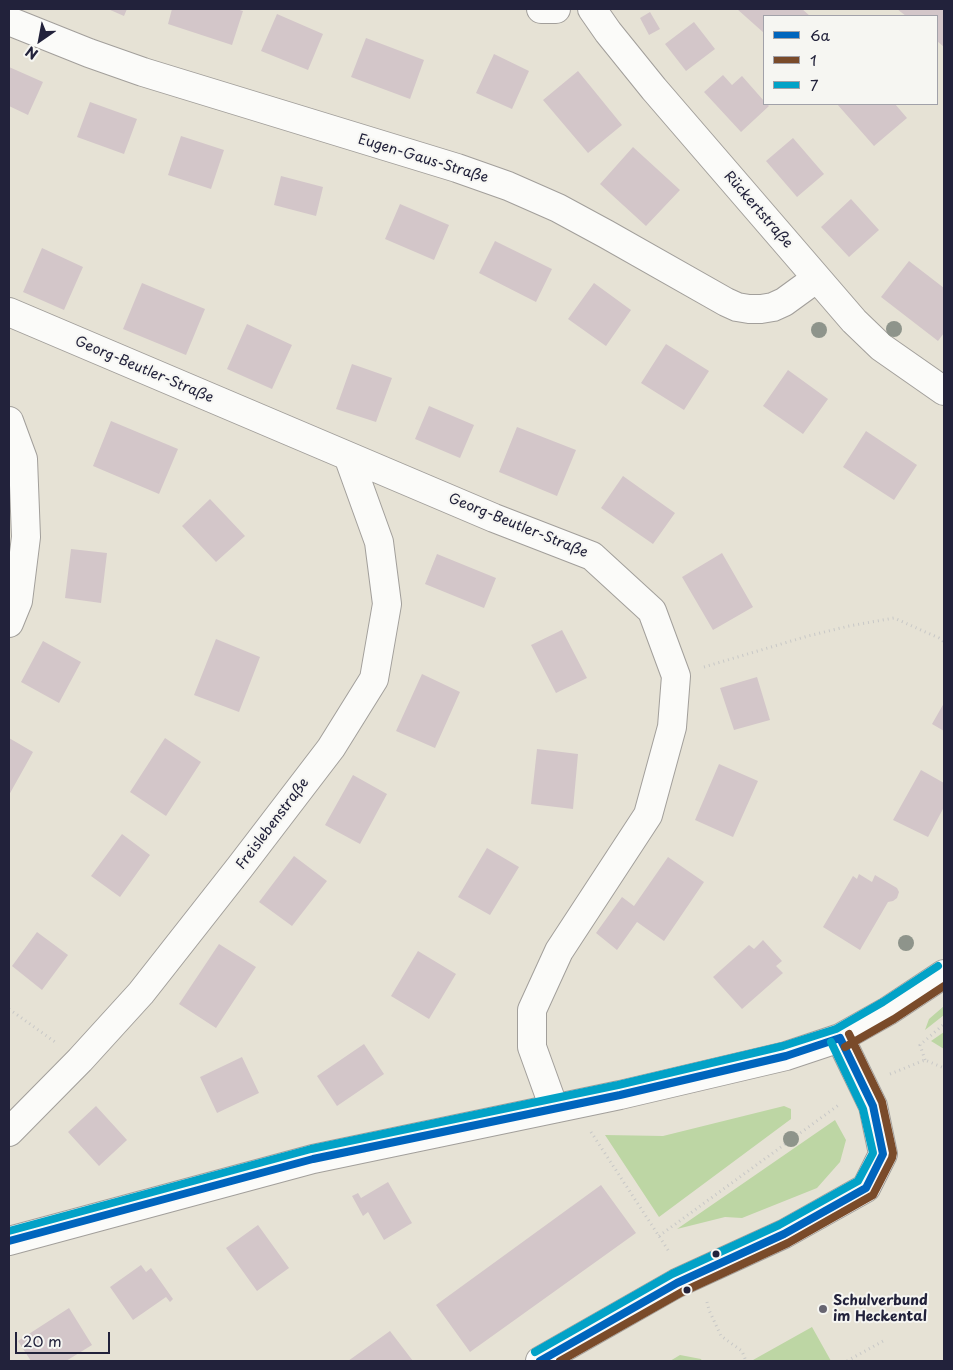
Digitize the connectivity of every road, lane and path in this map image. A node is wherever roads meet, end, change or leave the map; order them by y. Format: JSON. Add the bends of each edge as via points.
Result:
{"nodes":[{"id":1,"x":541,"y":9,"type":"edge"},
{"id":2,"x":556,"y":9,"type":"edge"},
{"id":3,"x":592,"y":9,"type":"edge"},
{"id":4,"x":9,"y":21,"type":"edge"},
{"id":5,"x":817,"y":278,"type":"junction"},
{"id":6,"x":9,"y":312,"type":"edge"},
{"id":7,"x":944,"y":391,"type":"edge"},
{"id":8,"x":9,"y":421,"type":"edge"},
{"id":9,"x":348,"y":456,"type":"junction"},
{"id":10,"x":9,"y":624,"type":"edge"},
{"id":11,"x":944,"y":642,"type":"edge"},
{"id":12,"x":676,"y":676,"type":"junction"},
{"id":13,"x":944,"y":974,"type":"edge"},
{"id":14,"x":9,"y":1009,"type":"edge"},
{"id":15,"x":944,"y":1024,"type":"edge"},
{"id":16,"x":840,"y":1038,"type":"junction"},
{"id":17,"x":80,"y":1060,"type":"junction"},
{"id":18,"x":925,"y":1060,"type":"junction"},
{"id":19,"x":944,"y":1068,"type":"edge"},
{"id":20,"x":863,"y":1085,"type":"junction"},
{"id":21,"x":564,"y":1107,"type":"junction"},
{"id":22,"x":9,"y":1132,"type":"edge"},
{"id":23,"x":659,"y":1236,"type":"junction"},
{"id":24,"x":9,"y":1241,"type":"edge"},
{"id":25,"x":686,"y":1278,"type":"junction"},
{"id":26,"x":709,"y":1310,"type":"dead end"},
{"id":27,"x":885,"y":1340,"type":"dead end"},
{"id":28,"x":540,"y":1361,"type":"edge"},
{"id":29,"x":746,"y":1361,"type":"edge"},
{"id":30,"x":847,"y":1361,"type":"edge"}],
"edges":[{"from":1,"to":2,"type":"street"},
{"from":3,"to":5,"type":"street","name":"Rückertstraße","via":[[654,90]]},
{"from":4,"to":5,"type":"street","name":"Eugen-Gaus-Straße","via":[[143,72],[508,186],[558,208],[737,307],[773,307]]},
{"from":5,"to":7,"type":"street","name":"Rückertstraße","via":[[870,337]]},
{"from":6,"to":9,"type":"street","name":"Georg-Beutler-Straße"},
{"from":8,"to":10,"type":"street","via":[[23,459],[26,537],[18,601]]},
{"from":9,"to":12,"type":"street","name":"Georg-Beutler-Straße","via":[[592,556],[652,611]]},
{"from":9,"to":17,"type":"street","name":"Freislebenstraße","via":[[379,542],[386,595],[374,679],[330,748],[240,867],[141,993]]},
{"from":11,"to":12,"type":"path","via":[[894,618],[808,636]]},
{"from":12,"to":21,"type":"street","name":"Georg-Beutler-Straße","via":[[672,727],[648,815],[559,951],[532,1010],[532,1047]]},
{"from":13,"to":16,"type":"street"},
{"from":14,"to":17,"type":"path"},
{"from":15,"to":18,"type":"path","via":[[920,1045]]},
{"from":16,"to":20,"type":"street"},
{"from":16,"to":21,"type":"street","via":[[766,1061]]},
{"from":17,"to":22,"type":"street","name":"Freislebenstraße"},
{"from":18,"to":19,"type":"path"},
{"from":18,"to":20,"type":"path"},
{"from":20,"to":23,"type":"path"},
{"from":20,"to":25,"type":"street","via":[[873,1106],[883,1154],[866,1188],[784,1234]]},
{"from":21,"to":23,"type":"path"},
{"from":21,"to":24,"type":"street","via":[[313,1159]]},
{"from":23,"to":25,"type":"path"},
{"from":25,"to":28,"type":"street"},
{"from":26,"to":29,"type":"path","via":[[721,1336],[742,1351]]},
{"from":27,"to":30,"type":"path"}]}
